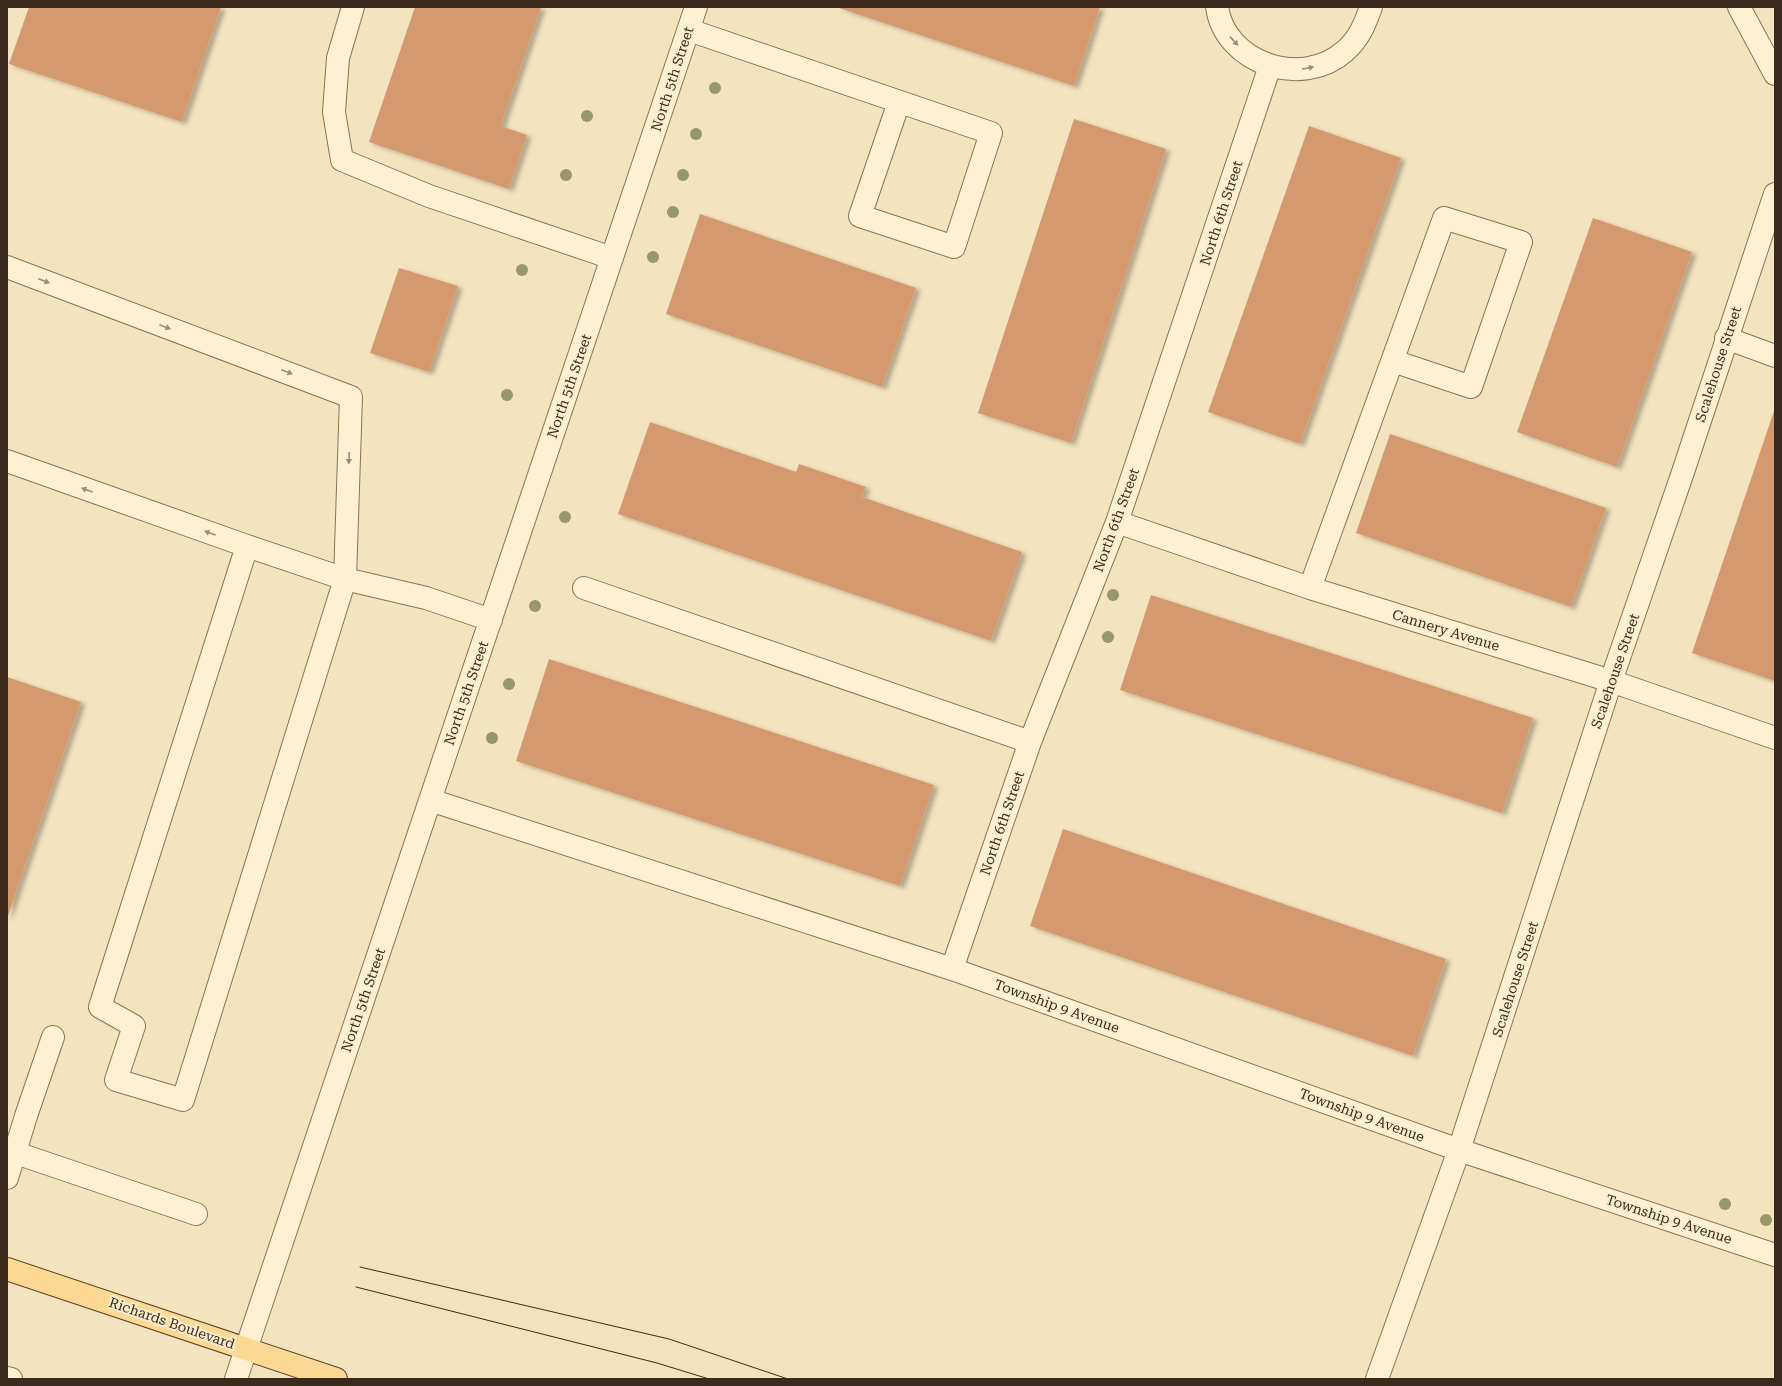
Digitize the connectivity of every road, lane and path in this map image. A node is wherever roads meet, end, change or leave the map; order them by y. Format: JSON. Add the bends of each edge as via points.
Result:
{"nodes":[{"id":1,"x":354,"y":7,"type":"edge"},
{"id":2,"x":696,"y":7,"type":"edge"},
{"id":3,"x":1372,"y":7,"type":"edge"},
{"id":4,"x":1740,"y":7,"type":"edge"},
{"id":5,"x":1215,"y":10,"type":"edge"},
{"id":6,"x":689,"y":30,"type":"junction"},
{"id":7,"x":1270,"y":66,"type":"junction"},
{"id":8,"x":1775,"y":74,"type":"edge"},
{"id":9,"x":899,"y":102,"type":"junction"},
{"id":10,"x":1775,"y":194,"type":"edge"},
{"id":11,"x":612,"y":258,"type":"junction"},
{"id":12,"x":7,"y":267,"type":"edge"},
{"id":13,"x":1726,"y":338,"type":"junction"},
{"id":14,"x":1775,"y":356,"type":"edge"},
{"id":15,"x":1393,"y":361,"type":"junction"},
{"id":16,"x":7,"y":461,"type":"edge"},
{"id":17,"x":1117,"y":522,"type":"junction"},
{"id":18,"x":247,"y":546,"type":"junction"},
{"id":19,"x":345,"y":579,"type":"junction"},
{"id":20,"x":584,"y":588,"type":"dead end"},
{"id":21,"x":1310,"y":588,"type":"junction"},
{"id":22,"x":491,"y":620,"type":"junction"},
{"id":23,"x":1611,"y":681,"type":"junction"},
{"id":24,"x":1775,"y":738,"type":"edge"},
{"id":25,"x":1030,"y":742,"type":"junction"},
{"id":26,"x":430,"y":800,"type":"junction"},
{"id":27,"x":952,"y":969,"type":"junction"},
{"id":28,"x":53,"y":1037,"type":"dead end"},
{"id":29,"x":1459,"y":1150,"type":"junction"},
{"id":30,"x":11,"y":1151,"type":"edge"},
{"id":31,"x":7,"y":1178,"type":"edge"},
{"id":32,"x":196,"y":1214,"type":"dead end"},
{"id":33,"x":1775,"y":1255,"type":"edge"},
{"id":34,"x":7,"y":1269,"type":"edge"},
{"id":35,"x":246,"y":1348,"type":"junction"},
{"id":36,"x":7,"y":1378,"type":"edge"},
{"id":37,"x":11,"y":1379,"type":"edge"},
{"id":38,"x":236,"y":1379,"type":"edge"},
{"id":39,"x":336,"y":1379,"type":"edge"},
{"id":40,"x":1377,"y":1379,"type":"edge"}],
"edges":[{"from":1,"to":11,"type":"street","via":[[338,58],[334,112],[342,160],[430,196]]},
{"from":2,"to":6,"type":"street","name":"North 5th Street"},
{"from":7,"to":3,"type":"street","one_way":true,"via":[[1296,70],[1322,65],[1345,52],[1362,31]]},
{"from":4,"to":8,"type":"street"},
{"from":5,"to":7,"type":"street","one_way":true,"via":[[1230,38],[1247,55]]},
{"from":6,"to":9,"type":"street"},
{"from":6,"to":11,"type":"street","name":"North 5th Street"},
{"from":7,"to":17,"type":"street","name":"North 6th Street"},
{"from":9,"to":9,"type":"street","via":[[991,132],[954,248],[860,216]]},
{"from":10,"to":13,"type":"street","name":"Scalehouse Street"},
{"from":11,"to":22,"type":"street","name":"North 5th Street"},
{"from":12,"to":19,"type":"street","one_way":true,"via":[[351,396]]},
{"from":13,"to":14,"type":"street"},
{"from":13,"to":23,"type":"street","name":"Scalehouse Street"},
{"from":15,"to":15,"type":"street","via":[[1444,218],[1521,242],[1471,387]]},
{"from":15,"to":21,"type":"street"},
{"from":18,"to":16,"type":"street","one_way":true},
{"from":17,"to":21,"type":"street","name":"Cannery Avenue"},
{"from":17,"to":25,"type":"street","name":"North 6th Street"},
{"from":18,"to":19,"type":"street"},
{"from":18,"to":19,"type":"street","via":[[100,1007],[134,1026],[116,1080],[183,1100]]},
{"from":19,"to":22,"type":"street","via":[[426,598]]},
{"from":20,"to":25,"type":"street"},
{"from":21,"to":23,"type":"street","name":"Cannery Avenue"},
{"from":22,"to":26,"type":"street","name":"North 5th Street"},
{"from":23,"to":24,"type":"street","name":"Cannery Avenue"},
{"from":23,"to":29,"type":"street","name":"Scalehouse Street"},
{"from":25,"to":27,"type":"street","name":"North 6th Street"},
{"from":26,"to":27,"type":"street","name":"Township 9 Avenue"},
{"from":26,"to":35,"type":"street","name":"North 5th Street"},
{"from":27,"to":29,"type":"street","name":"Township 9 Avenue"},
{"from":28,"to":30,"type":"street"},
{"from":29,"to":33,"type":"street","name":"Township 9 Avenue"},
{"from":29,"to":40,"type":"street","name":"Scalehouse Street"},
{"from":30,"to":31,"type":"street"},
{"from":30,"to":32,"type":"street"},
{"from":34,"to":35,"type":"main road","name":"Richards Boulevard"},
{"from":35,"to":38,"type":"street","name":"North 5th Street"},
{"from":35,"to":39,"type":"main road","name":"Richards Boulevard"},
{"from":36,"to":37,"type":"street"}]}
